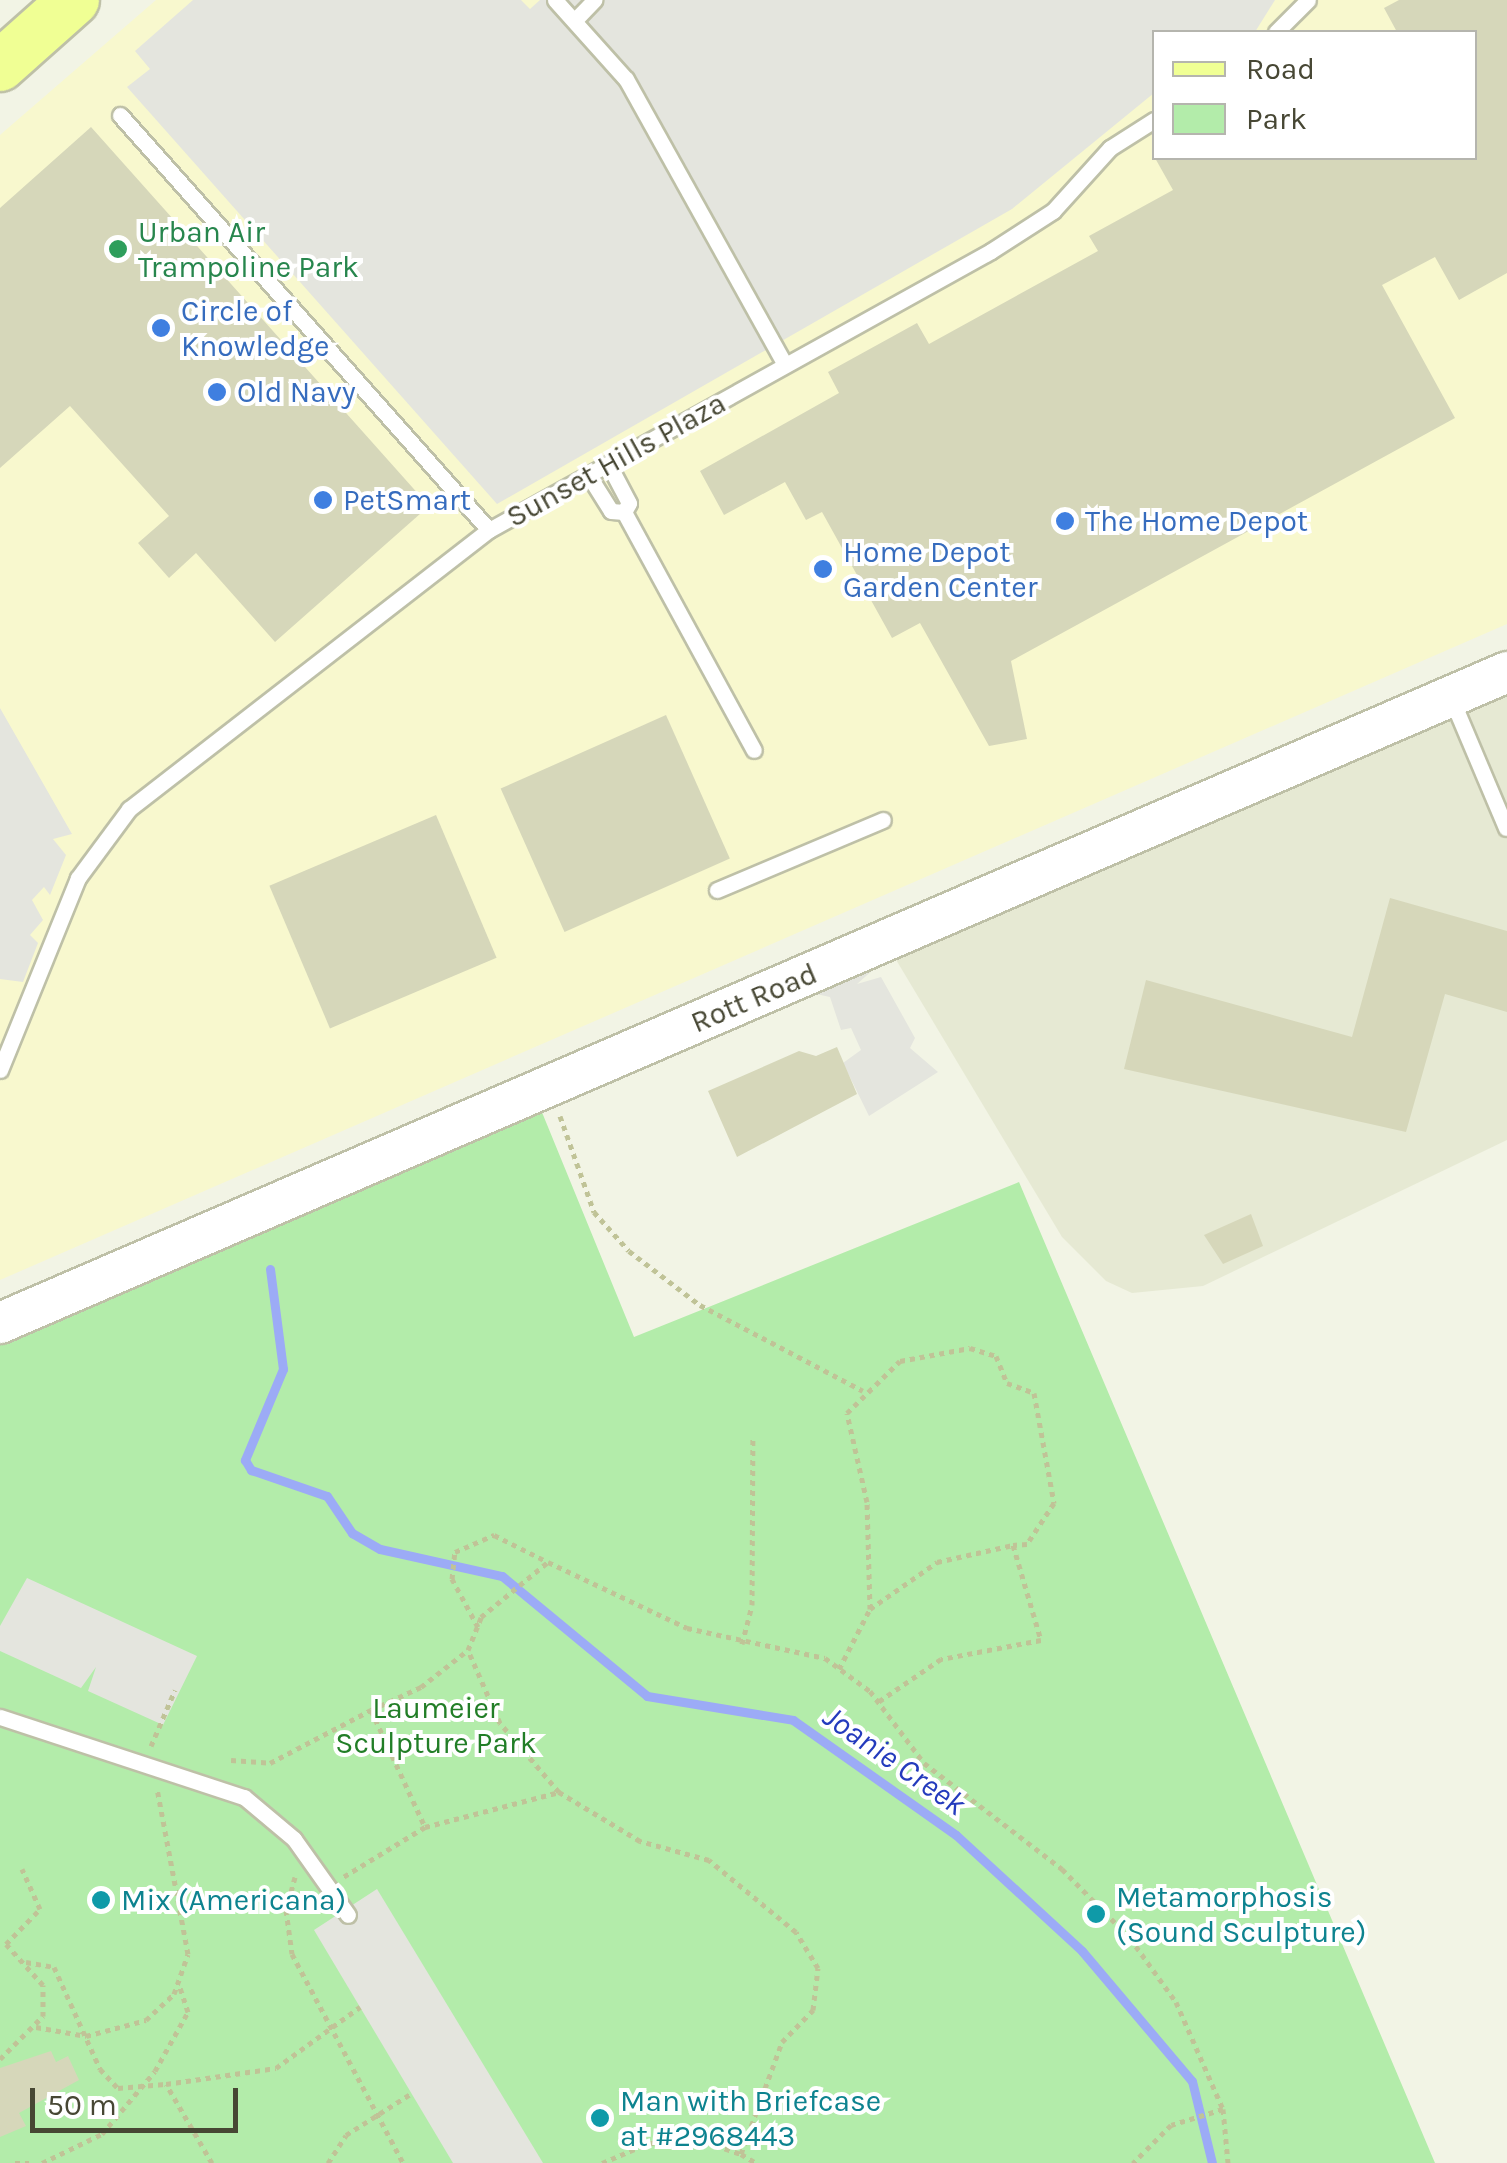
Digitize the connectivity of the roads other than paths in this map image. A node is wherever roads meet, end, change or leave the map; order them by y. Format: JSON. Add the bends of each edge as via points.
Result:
{"nodes":[{"id":1,"x":74,"y":0,"type":"edge"},
{"id":2,"x":555,"y":0,"type":"edge"},
{"id":3,"x":594,"y":0,"type":"edge"},
{"id":4,"x":1308,"y":0,"type":"edge"},
{"id":5,"x":575,"y":20,"type":"junction"},
{"id":6,"x":1278,"y":30,"type":"edge"},
{"id":7,"x":0,"y":66,"type":"edge"},
{"id":8,"x":120,"y":116,"type":"dead end"},
{"id":9,"x":1152,"y":121,"type":"edge"},
{"id":10,"x":783,"y":361,"type":"junction"},
{"id":11,"x":609,"y":465,"type":"junction"},
{"id":12,"x":589,"y":476,"type":"junction"},
{"id":13,"x":624,"y":512,"type":"junction"},
{"id":14,"x":489,"y":530,"type":"junction"},
{"id":15,"x":1507,"y":672,"type":"edge"},
{"id":16,"x":1451,"y":696,"type":"junction"},
{"id":17,"x":754,"y":750,"type":"dead end"},
{"id":18,"x":883,"y":820,"type":"dead end"},
{"id":19,"x":1506,"y":828,"type":"edge"},
{"id":20,"x":717,"y":890,"type":"dead end"},
{"id":21,"x":0,"y":1070,"type":"edge"},
{"id":22,"x":0,"y":1323,"type":"edge"},
{"id":23,"x":0,"y":1717,"type":"edge"},
{"id":24,"x":348,"y":1915,"type":"dead end"}],
"edges":[{"from":1,"to":7,"type":"main road"},
{"from":2,"to":5,"type":"lane"},
{"from":3,"to":5,"type":"lane"},
{"from":4,"to":6,"type":"lane"},
{"from":5,"to":10,"type":"lane","via":[[626,79]]},
{"from":8,"to":14,"type":"lane","name":"Sunset Hills Plaza"},
{"from":9,"to":10,"type":"lane","name":"Sunset Hills Plaza","via":[[1110,148],[1053,211]]},
{"from":10,"to":11,"type":"lane","name":"Sunset Hills Plaza"},
{"from":11,"to":12,"type":"lane","name":"Sunset Hills Plaza"},
{"from":11,"to":13,"type":"lane","via":[[629,502]]},
{"from":12,"to":13,"type":"lane","via":[[611,512]]},
{"from":12,"to":14,"type":"lane","name":"Sunset Hills Plaza"},
{"from":13,"to":17,"type":"lane"},
{"from":14,"to":21,"type":"lane","via":[[129,809],[78,878]]},
{"from":15,"to":16,"type":"street","name":"Rott Road"},
{"from":16,"to":19,"type":"lane"},
{"from":16,"to":22,"type":"street","name":"Rott Road"},
{"from":18,"to":20,"type":"lane"},
{"from":23,"to":24,"type":"lane","via":[[244,1797],[313,1864]]}]}
